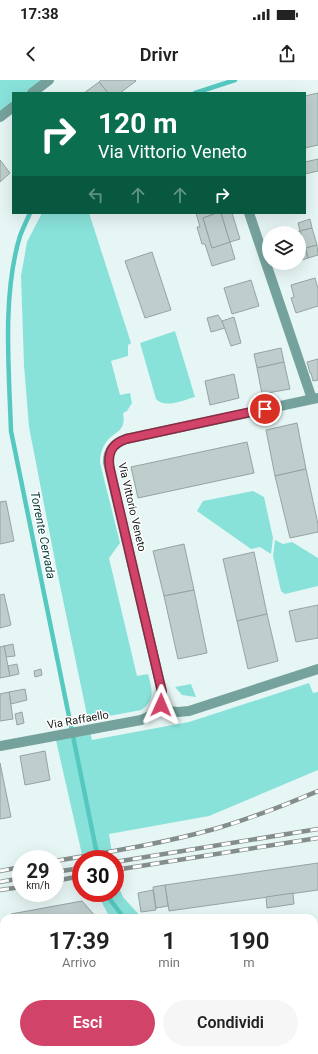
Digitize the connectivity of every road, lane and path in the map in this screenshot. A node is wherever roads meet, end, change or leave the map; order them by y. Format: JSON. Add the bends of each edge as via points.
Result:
{"nodes":[{"id":1,"x":50,"y":80,"type":"edge"},
{"id":2,"x":33,"y":92,"type":"edge"},
{"id":3,"x":12,"y":108,"type":"edge"},
{"id":4,"x":0,"y":117,"type":"edge"},
{"id":5,"x":249,"y":214,"type":"edge"},
{"id":6,"x":315,"y":399,"type":"edge"},
{"id":7,"x":318,"y":669,"type":"edge"},
{"id":8,"x":158,"y":710,"type":"junction"},
{"id":9,"x":0,"y":746,"type":"edge"}],
"edges":[{"from":1,"to":2,"type":"street"},
{"from":3,"to":4,"type":"street"},
{"from":5,"to":6,"type":"street"},
{"from":6,"to":8,"type":"street","name":"Via Vittorio Veneto","via":[[126,439],[115,444],[110,452],[108,462],[162,692]]},
{"from":7,"to":8,"type":"street","via":[[189,711]]},
{"from":8,"to":9,"type":"street","name":"Via Raffaello","via":[[141,720]]}]}
